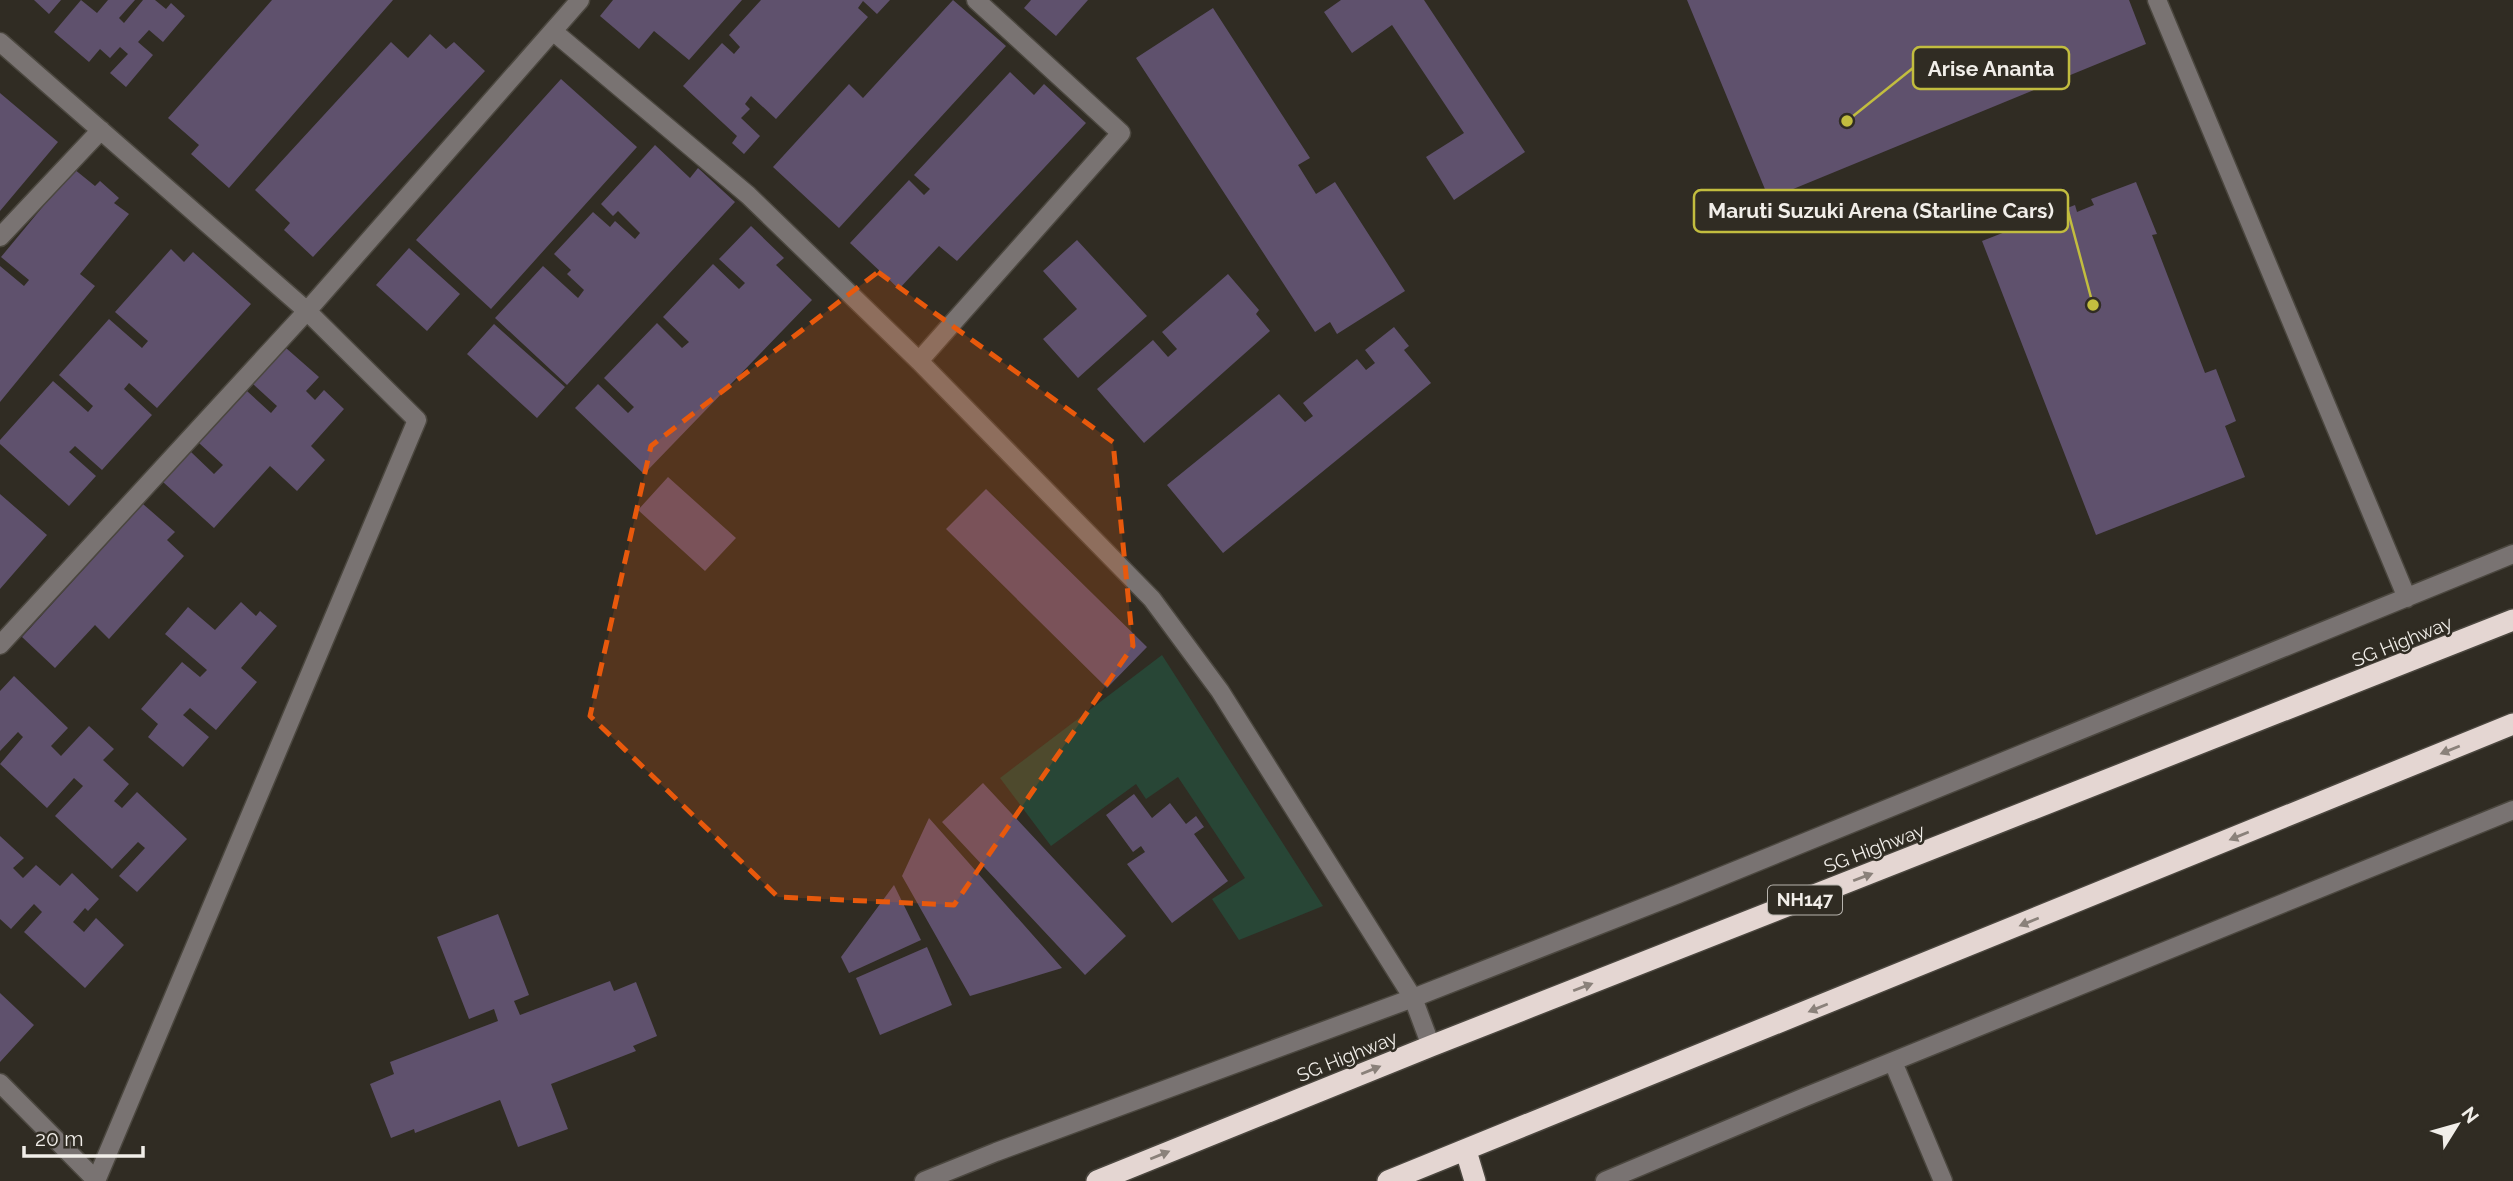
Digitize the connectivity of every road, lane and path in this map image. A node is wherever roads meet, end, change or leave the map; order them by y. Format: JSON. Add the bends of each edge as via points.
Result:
{"nodes":[{"id":1,"x":580,"y":0,"type":"edge"},
{"id":2,"x":976,"y":0,"type":"edge"},
{"id":3,"x":2157,"y":0,"type":"edge"},
{"id":4,"x":554,"y":32,"type":"junction"},
{"id":5,"x":0,"y":42,"type":"edge"},
{"id":6,"x":101,"y":130,"type":"junction"},
{"id":7,"x":0,"y":237,"type":"edge"},
{"id":8,"x":307,"y":311,"type":"junction"},
{"id":9,"x":919,"y":361,"type":"junction"},
{"id":10,"x":2513,"y":554,"type":"edge"},
{"id":11,"x":2407,"y":598,"type":"junction"},
{"id":12,"x":2513,"y":620,"type":"edge"},
{"id":13,"x":0,"y":645,"type":"edge"},
{"id":14,"x":2513,"y":724,"type":"edge"},
{"id":15,"x":2513,"y":810,"type":"edge"},
{"id":16,"x":1413,"y":998,"type":"junction"},
{"id":17,"x":1431,"y":1046,"type":"junction"},
{"id":18,"x":1893,"y":1062,"type":"junction"},
{"id":19,"x":0,"y":1083,"type":"edge"},
{"id":20,"x":1466,"y":1151,"type":"junction"},
{"id":21,"x":96,"y":1180,"type":"edge"},
{"id":22,"x":924,"y":1181,"type":"edge"},
{"id":23,"x":1097,"y":1181,"type":"edge"},
{"id":24,"x":1388,"y":1181,"type":"edge"},
{"id":25,"x":1475,"y":1181,"type":"edge"},
{"id":26,"x":1605,"y":1181,"type":"edge"},
{"id":27,"x":1943,"y":1181,"type":"edge"}],
"edges":[{"from":1,"to":4,"type":"street"},
{"from":2,"to":9,"type":"street","via":[[1121,133]]},
{"from":3,"to":11,"type":"street"},
{"from":4,"to":8,"type":"street"},
{"from":4,"to":9,"type":"street","via":[[748,195]]},
{"from":5,"to":6,"type":"street"},
{"from":6,"to":7,"type":"street"},
{"from":6,"to":8,"type":"street"},
{"from":8,"to":13,"type":"street"},
{"from":8,"to":21,"type":"street","via":[[417,420]]},
{"from":9,"to":16,"type":"street","via":[[1152,599],[1220,691]]},
{"from":10,"to":11,"type":"street"},
{"from":11,"to":16,"type":"street"},
{"from":17,"to":12,"type":"highway","name":"SG Highway","number":"NH147","one_way":true},
{"from":14,"to":20,"type":"highway","one_way":true},
{"from":15,"to":18,"type":"street"},
{"from":16,"to":17,"type":"street"},
{"from":16,"to":22,"type":"street"},
{"from":23,"to":17,"type":"highway","name":"SG Highway","number":"NH147","one_way":true},
{"from":18,"to":26,"type":"street"},
{"from":18,"to":27,"type":"street"},
{"from":19,"to":21,"type":"street"},
{"from":20,"to":24,"type":"highway"},
{"from":20,"to":25,"type":"highway"}]}
